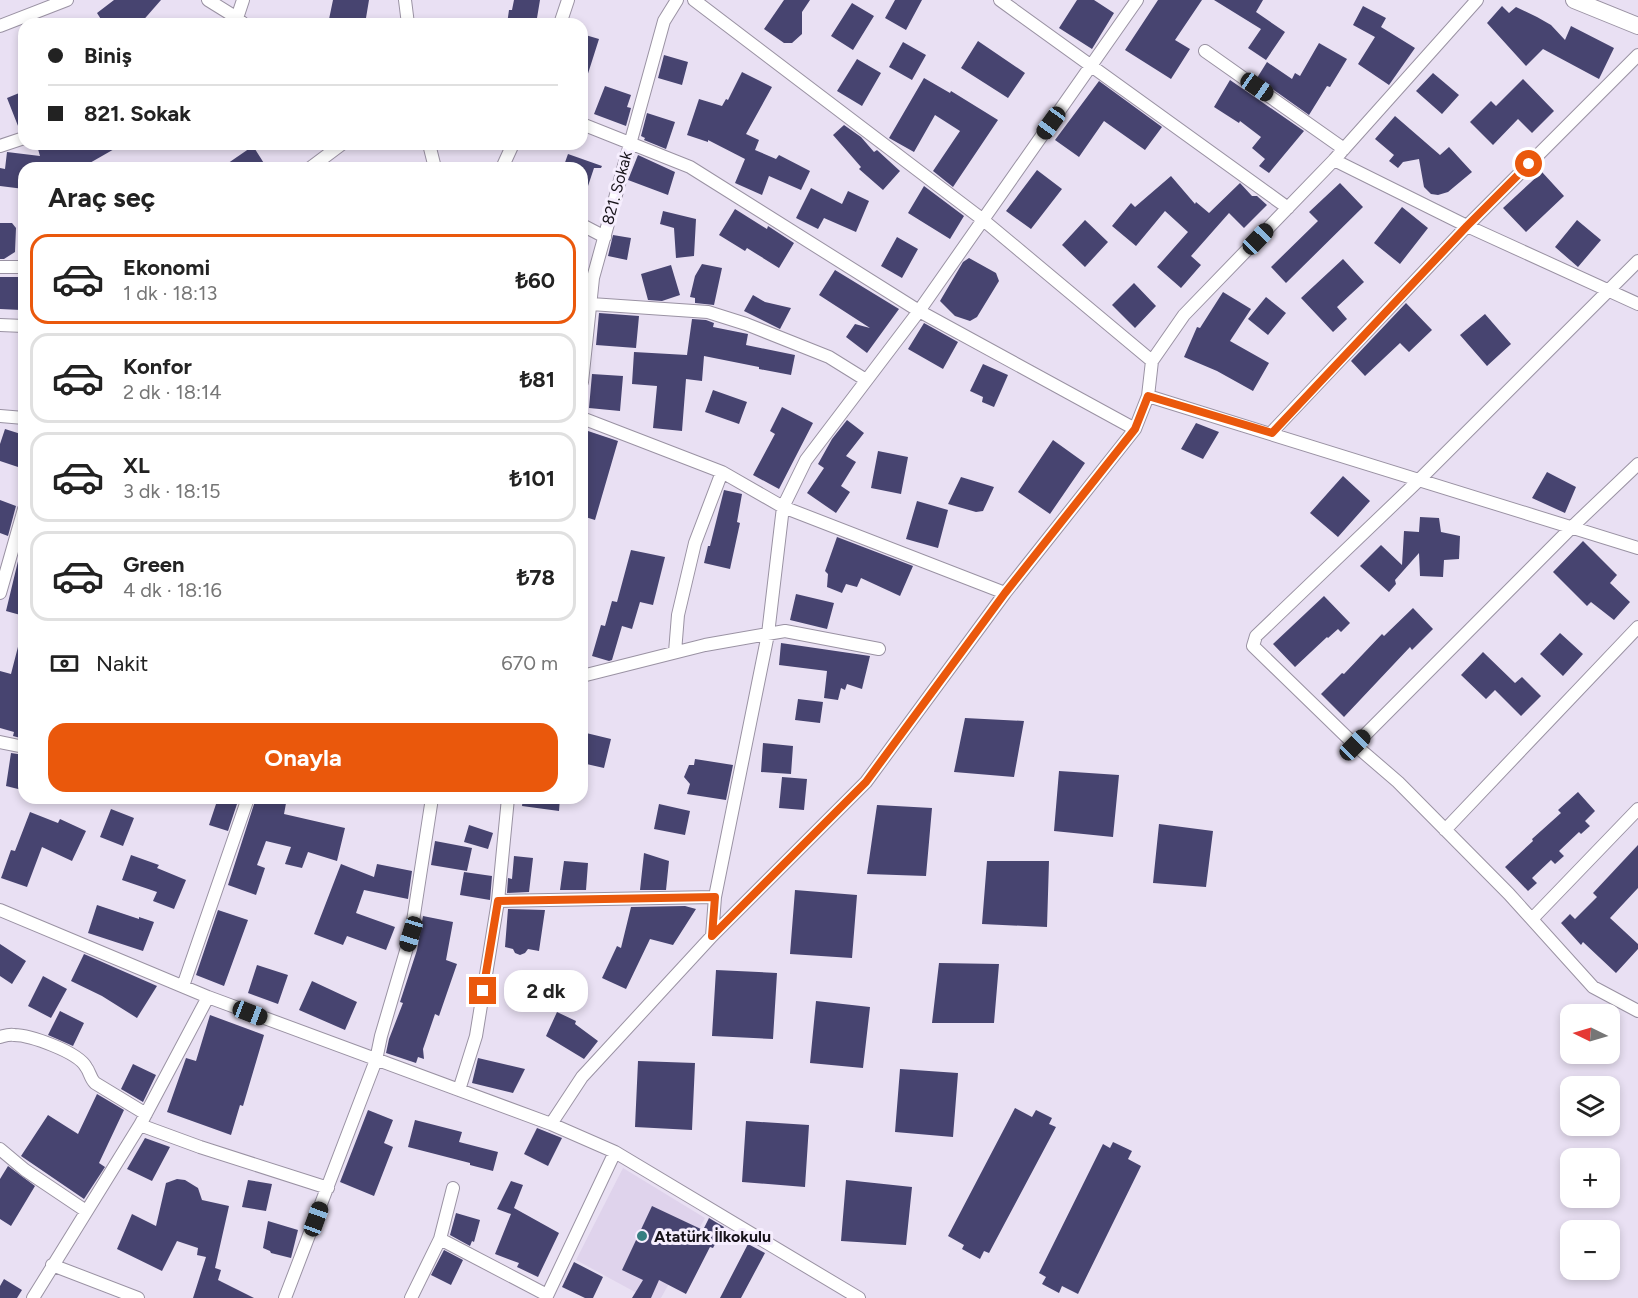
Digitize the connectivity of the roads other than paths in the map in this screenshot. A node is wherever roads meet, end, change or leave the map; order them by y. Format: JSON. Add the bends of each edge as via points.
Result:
{"nodes":[{"id":1,"x":67,"y":0,"type":"edge"},
{"id":2,"x":208,"y":0,"type":"edge"},
{"id":3,"x":243,"y":0,"type":"edge"},
{"id":4,"x":405,"y":0,"type":"edge"},
{"id":5,"x":568,"y":0,"type":"edge"},
{"id":6,"x":677,"y":0,"type":"edge"},
{"id":7,"x":694,"y":0,"type":"edge"},
{"id":8,"x":1000,"y":0,"type":"edge"},
{"id":9,"x":1137,"y":0,"type":"edge"},
{"id":10,"x":1477,"y":0,"type":"edge"},
{"id":11,"x":1574,"y":0,"type":"edge"},
{"id":12,"x":21,"y":18,"type":"edge"},
{"id":13,"x":232,"y":18,"type":"edge"},
{"id":14,"x":238,"y":18,"type":"edge"},
{"id":15,"x":407,"y":18,"type":"edge"},
{"id":16,"x":562,"y":18,"type":"edge"},
{"id":17,"x":18,"y":19,"type":"edge"},
{"id":18,"x":0,"y":26,"type":"edge"},
{"id":19,"x":1638,"y":26,"type":"edge"},
{"id":20,"x":1205,"y":51,"type":"dead end"},
{"id":21,"x":1638,"y":55,"type":"edge"},
{"id":22,"x":1092,"y":66,"type":"junction"},
{"id":23,"x":588,"y":126,"type":"edge"},
{"id":24,"x":18,"y":140,"type":"edge"},
{"id":25,"x":630,"y":142,"type":"junction"},
{"id":26,"x":0,"y":146,"type":"edge"},
{"id":27,"x":1344,"y":149,"type":"junction"},
{"id":28,"x":334,"y":150,"type":"edge"},
{"id":29,"x":1334,"y":160,"type":"junction"},
{"id":30,"x":318,"y":162,"type":"edge"},
{"id":31,"x":1288,"y":208,"type":"junction"},
{"id":32,"x":982,"y":219,"type":"junction"},
{"id":33,"x":1467,"y":226,"type":"junction"},
{"id":34,"x":588,"y":228,"type":"edge"},
{"id":35,"x":605,"y":237,"type":"junction"},
{"id":36,"x":1638,"y":261,"type":"edge"},
{"id":37,"x":0,"y":267,"type":"edge"},
{"id":38,"x":18,"y":267,"type":"edge"},
{"id":39,"x":1608,"y":290,"type":"junction"},
{"id":40,"x":591,"y":304,"type":"junction"},
{"id":41,"x":1638,"y":304,"type":"edge"},
{"id":42,"x":919,"y":311,"type":"junction"},
{"id":43,"x":0,"y":325,"type":"edge"},
{"id":44,"x":18,"y":326,"type":"edge"},
{"id":45,"x":588,"y":330,"type":"edge"},
{"id":46,"x":1152,"y":361,"type":"junction"},
{"id":47,"x":866,"y":380,"type":"junction"},
{"id":48,"x":1148,"y":396,"type":"junction"},
{"id":49,"x":0,"y":416,"type":"edge"},
{"id":50,"x":18,"y":418,"type":"edge"},
{"id":51,"x":588,"y":420,"type":"edge"},
{"id":52,"x":1135,"y":429,"type":"junction"},
{"id":53,"x":1272,"y":433,"type":"junction"},
{"id":54,"x":1638,"y":464,"type":"edge"},
{"id":55,"x":722,"y":472,"type":"junction"},
{"id":56,"x":1419,"y":480,"type":"junction"},
{"id":57,"x":783,"y":507,"type":"junction"},
{"id":58,"x":1572,"y":527,"type":"junction"},
{"id":59,"x":18,"y":541,"type":"edge"},
{"id":60,"x":1638,"y":548,"type":"edge"},
{"id":61,"x":0,"y":593,"type":"edge"},
{"id":62,"x":1005,"y":593,"type":"junction"},
{"id":63,"x":1638,"y":627,"type":"edge"},
{"id":64,"x":768,"y":634,"type":"junction"},
{"id":65,"x":879,"y":649,"type":"dead end"},
{"id":66,"x":675,"y":652,"type":"junction"},
{"id":67,"x":588,"y":674,"type":"edge"},
{"id":68,"x":0,"y":742,"type":"edge"},
{"id":69,"x":1355,"y":745,"type":"junction"},
{"id":70,"x":18,"y":746,"type":"edge"},
{"id":71,"x":246,"y":804,"type":"edge"},
{"id":72,"x":431,"y":804,"type":"edge"},
{"id":73,"x":507,"y":804,"type":"edge"},
{"id":74,"x":1638,"y":809,"type":"edge"},
{"id":75,"x":1445,"y":830,"type":"junction"},
{"id":76,"x":715,"y":897,"type":"junction"},
{"id":77,"x":498,"y":901,"type":"junction"},
{"id":78,"x":0,"y":910,"type":"edge"},
{"id":79,"x":1532,"y":919,"type":"junction"},
{"id":80,"x":712,"y":936,"type":"junction"},
{"id":81,"x":183,"y":986,"type":"junction"},
{"id":82,"x":208,"y":997,"type":"junction"},
{"id":83,"x":1638,"y":1011,"type":"edge"},
{"id":84,"x":0,"y":1037,"type":"edge"},
{"id":85,"x":376,"y":1060,"type":"junction"},
{"id":86,"x":459,"y":1090,"type":"junction"},
{"id":87,"x":143,"y":1119,"type":"junction"},
{"id":88,"x":551,"y":1124,"type":"junction"},
{"id":89,"x":0,"y":1149,"type":"edge"},
{"id":90,"x":615,"y":1152,"type":"junction"},
{"id":91,"x":328,"y":1188,"type":"junction"},
{"id":92,"x":453,"y":1188,"type":"dead end"},
{"id":93,"x":86,"y":1211,"type":"junction"},
{"id":94,"x":440,"y":1239,"type":"junction"},
{"id":95,"x":52,"y":1264,"type":"junction"},
{"id":96,"x":547,"y":1296,"type":"edge"},
{"id":97,"x":33,"y":1298,"type":"edge"},
{"id":98,"x":138,"y":1298,"type":"edge"},
{"id":99,"x":285,"y":1298,"type":"edge"},
{"id":100,"x":411,"y":1298,"type":"edge"},
{"id":101,"x":859,"y":1298,"type":"edge"}],
"edges":[{"from":1,"to":12,"type":"street"},
{"from":2,"to":13,"type":"street"},
{"from":3,"to":14,"type":"street"},
{"from":4,"to":15,"type":"street"},
{"from":5,"to":16,"type":"street"},
{"from":6,"to":25,"type":"street","name":"821. Sokak","via":[[664,21]]},
{"from":7,"to":32,"type":"street"},
{"from":8,"to":22,"type":"street"},
{"from":9,"to":22,"type":"street"},
{"from":10,"to":27,"type":"street"},
{"from":11,"to":19,"type":"street"},
{"from":17,"to":18,"type":"street"},
{"from":20,"to":27,"type":"street"},
{"from":21,"to":33,"type":"street"},
{"from":22,"to":31,"type":"street"},
{"from":22,"to":32,"type":"street"},
{"from":23,"to":25,"type":"street"},
{"from":24,"to":26,"type":"street"},
{"from":25,"to":35,"type":"street","name":"821. Sokak"},
{"from":25,"to":42,"type":"street","via":[[690,167]]},
{"from":27,"to":29,"type":"street"},
{"from":28,"to":30,"type":"street"},
{"from":29,"to":31,"type":"street"},
{"from":29,"to":33,"type":"street"},
{"from":31,"to":46,"type":"street","via":[[1184,315]]},
{"from":32,"to":42,"type":"street"},
{"from":32,"to":46,"type":"street"},
{"from":33,"to":39,"type":"street"},
{"from":33,"to":53,"type":"street"},
{"from":34,"to":35,"type":"street"},
{"from":35,"to":40,"type":"street","name":"821. Sokak"},
{"from":36,"to":39,"type":"street"},
{"from":37,"to":38,"type":"street"},
{"from":39,"to":41,"type":"street"},
{"from":39,"to":56,"type":"street"},
{"from":40,"to":45,"type":"street","name":"821. Sokak"},
{"from":40,"to":47,"type":"street","via":[[708,312],[829,357]]},
{"from":42,"to":47,"type":"street"},
{"from":42,"to":52,"type":"street"},
{"from":43,"to":44,"type":"street"},
{"from":46,"to":48,"type":"street"},
{"from":47,"to":57,"type":"street","via":[[806,460]]},
{"from":48,"to":52,"type":"street"},
{"from":48,"to":53,"type":"street"},
{"from":49,"to":50,"type":"street"},
{"from":51,"to":55,"type":"street"},
{"from":52,"to":62,"type":"street"},
{"from":53,"to":56,"type":"street"},
{"from":54,"to":58,"type":"street"},
{"from":55,"to":57,"type":"street"},
{"from":55,"to":66,"type":"street","via":[[695,543],[678,615]]},
{"from":56,"to":58,"type":"street"},
{"from":56,"to":69,"type":"street","via":[[1256,636],[1253,646]]},
{"from":57,"to":62,"type":"street"},
{"from":57,"to":64,"type":"street"},
{"from":58,"to":60,"type":"street"},
{"from":58,"to":69,"type":"street"},
{"from":59,"to":61,"type":"street"},
{"from":62,"to":80,"type":"street","via":[[866,782]]},
{"from":63,"to":75,"type":"street"},
{"from":64,"to":65,"type":"street","via":[[785,631]]},
{"from":64,"to":66,"type":"street"},
{"from":64,"to":76,"type":"street"},
{"from":66,"to":67,"type":"street"},
{"from":68,"to":70,"type":"street"},
{"from":69,"to":75,"type":"street"},
{"from":71,"to":81,"type":"street"},
{"from":72,"to":85,"type":"street","via":[[411,934]]},
{"from":73,"to":77,"type":"street"},
{"from":74,"to":79,"type":"street"},
{"from":75,"to":79,"type":"street"},
{"from":76,"to":77,"type":"street"},
{"from":76,"to":80,"type":"street"},
{"from":77,"to":86,"type":"street","via":[[476,1036]]},
{"from":78,"to":81,"type":"street"},
{"from":79,"to":83,"type":"street","via":[[1593,987]]},
{"from":80,"to":88,"type":"street","via":[[582,1077]]},
{"from":81,"to":82,"type":"street"},
{"from":82,"to":85,"type":"street"},
{"from":82,"to":87,"type":"street"},
{"from":84,"to":87,"type":"street","via":[[12,1034],[36,1039],[74,1056],[86,1066],[95,1083]]},
{"from":85,"to":86,"type":"street"},
{"from":85,"to":91,"type":"street"},
{"from":86,"to":88,"type":"street"},
{"from":87,"to":91,"type":"street"},
{"from":87,"to":93,"type":"street"},
{"from":88,"to":90,"type":"street"},
{"from":89,"to":93,"type":"street"},
{"from":90,"to":96,"type":"street"},
{"from":90,"to":101,"type":"street"},
{"from":91,"to":99,"type":"street"},
{"from":92,"to":94,"type":"street"},
{"from":93,"to":95,"type":"street"},
{"from":94,"to":96,"type":"street"},
{"from":94,"to":100,"type":"street"},
{"from":95,"to":97,"type":"street"},
{"from":95,"to":98,"type":"street"}]}
